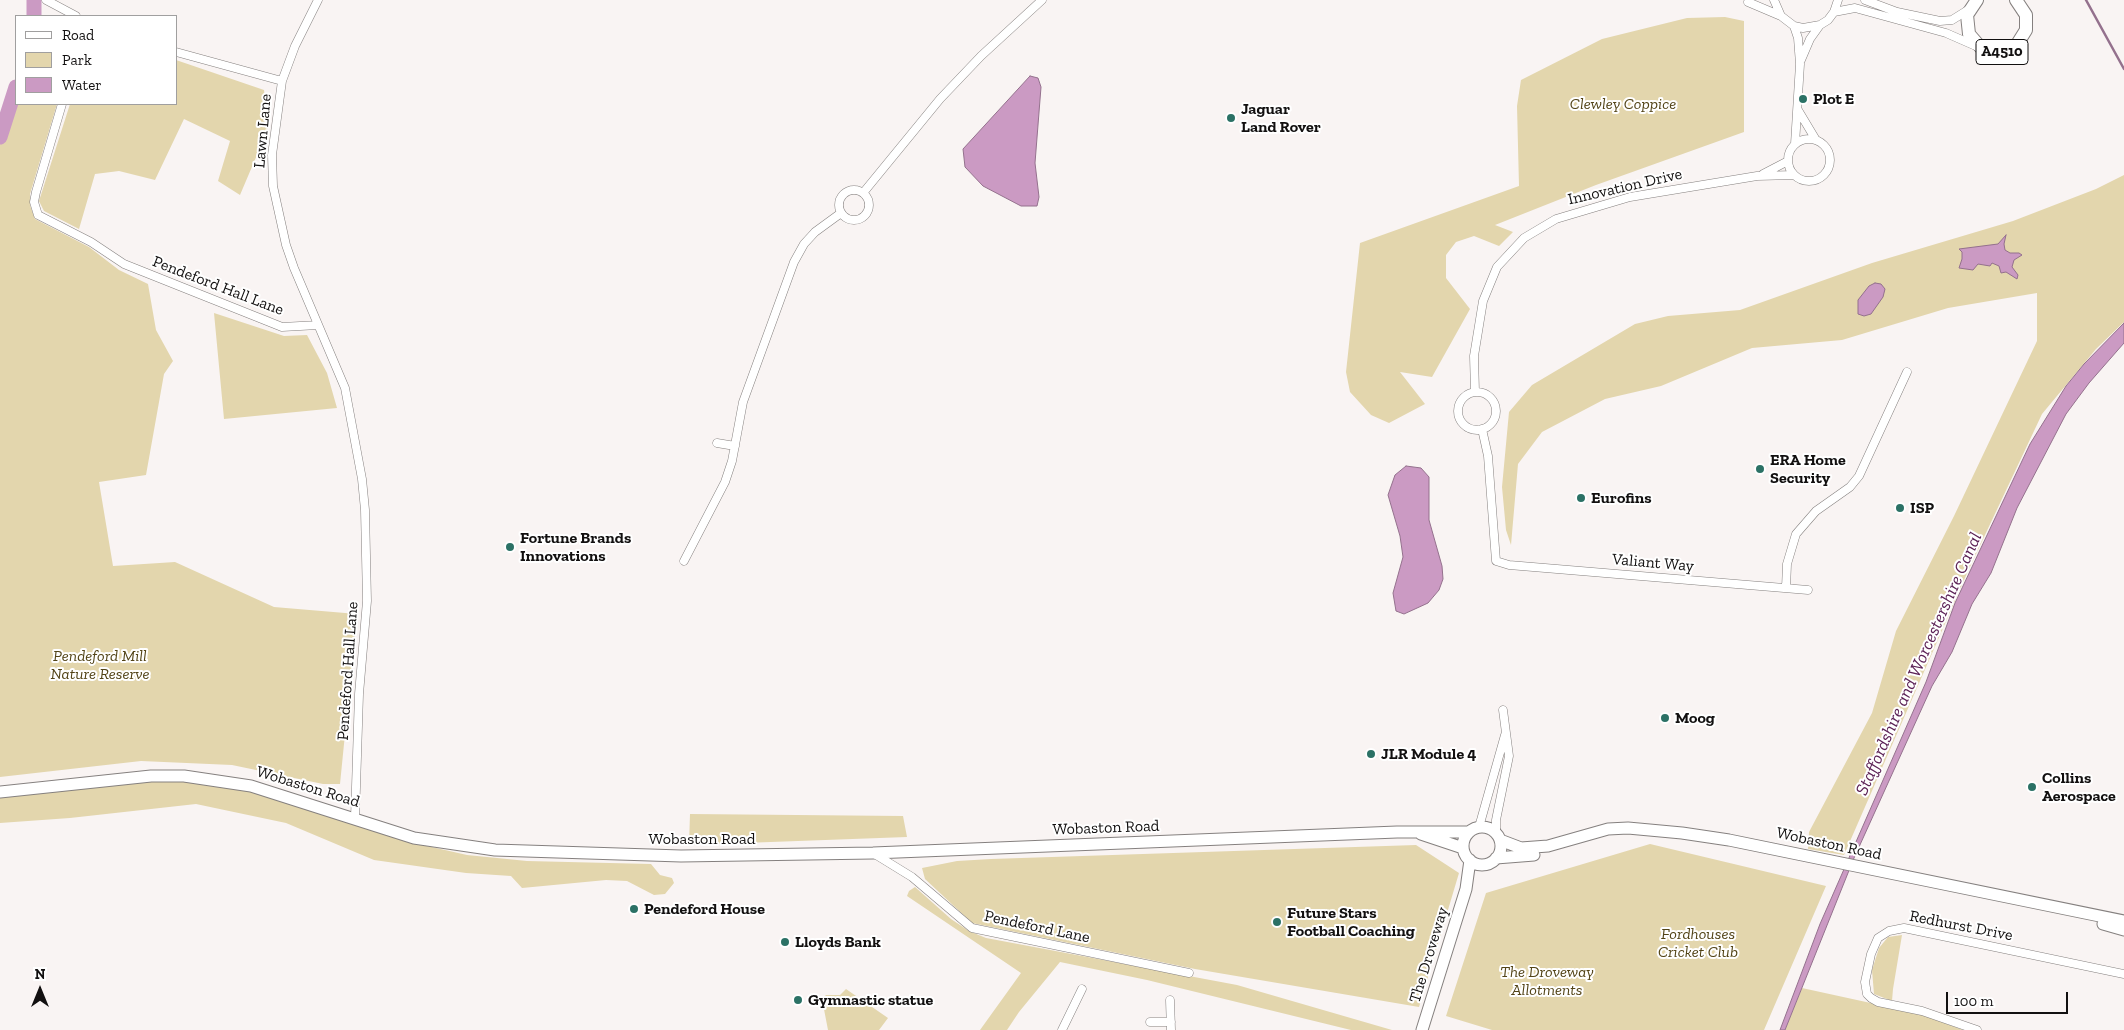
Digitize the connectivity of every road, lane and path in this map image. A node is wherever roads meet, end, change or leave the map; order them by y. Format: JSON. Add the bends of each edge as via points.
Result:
{"nodes":[{"id":1,"x":46,"y":0,"type":"edge"},
{"id":2,"x":318,"y":0,"type":"edge"},
{"id":3,"x":1042,"y":0,"type":"edge"},
{"id":4,"x":1774,"y":0,"type":"edge"},
{"id":5,"x":1838,"y":0,"type":"edge"},
{"id":6,"x":1865,"y":0,"type":"edge"},
{"id":7,"x":1748,"y":1,"type":"edge"},
{"id":8,"x":1973,"y":3,"type":"edge"},
{"id":9,"x":2021,"y":3,"type":"edge"},
{"id":10,"x":1834,"y":12,"type":"junction"},
{"id":11,"x":74,"y":15,"type":"edge"},
{"id":12,"x":1781,"y":16,"type":"junction"},
{"id":13,"x":1820,"y":25,"type":"junction"},
{"id":14,"x":1794,"y":26,"type":"junction"},
{"id":15,"x":1982,"y":49,"type":"junction"},
{"id":16,"x":178,"y":53,"type":"edge"},
{"id":17,"x":1800,"y":64,"type":"junction"},
{"id":18,"x":282,"y":81,"type":"junction"},
{"id":19,"x":62,"y":105,"type":"edge"},
{"id":20,"x":1798,"y":110,"type":"junction"},
{"id":21,"x":1816,"y":140,"type":"junction"},
{"id":22,"x":1795,"y":144,"type":"junction"},
{"id":23,"x":1788,"y":161,"type":"junction"},
{"id":24,"x":1794,"y":175,"type":"junction"},
{"id":25,"x":1757,"y":176,"type":"junction"},
{"id":26,"x":863,"y":193,"type":"junction"},
{"id":27,"x":842,"y":213,"type":"junction"},
{"id":28,"x":318,"y":325,"type":"junction"},
{"id":29,"x":1907,"y":372,"type":"dead end"},
{"id":30,"x":1475,"y":392,"type":"junction"},
{"id":31,"x":1482,"y":429,"type":"junction"},
{"id":32,"x":717,"y":443,"type":"dead end"},
{"id":33,"x":736,"y":446,"type":"junction"},
{"id":34,"x":684,"y":561,"type":"dead end"},
{"id":35,"x":1786,"y":588,"type":"junction"},
{"id":36,"x":1808,"y":590,"type":"dead end"},
{"id":37,"x":1503,"y":710,"type":"dead end"},
{"id":38,"x":1506,"y":733,"type":"junction"},
{"id":39,"x":0,"y":792,"type":"edge"},
{"id":40,"x":355,"y":818,"type":"junction"},
{"id":41,"x":1474,"y":829,"type":"junction"},
{"id":42,"x":1414,"y":832,"type":"junction"},
{"id":43,"x":1594,"y":833,"type":"junction"},
{"id":44,"x":1498,"y":837,"type":"junction"},
{"id":45,"x":1463,"y":848,"type":"junction"},
{"id":46,"x":873,"y":853,"type":"junction"},
{"id":47,"x":1496,"y":858,"type":"junction"},
{"id":48,"x":1470,"y":860,"type":"junction"},
{"id":49,"x":1482,"y":865,"type":"junction"},
{"id":50,"x":1466,"y":889,"type":"junction"},
{"id":51,"x":2056,"y":909,"type":"junction"},
{"id":52,"x":2124,"y":922,"type":"edge"},
{"id":53,"x":2124,"y":930,"type":"edge"},
{"id":54,"x":1189,"y":973,"type":"dead end"},
{"id":55,"x":2124,"y":974,"type":"edge"},
{"id":56,"x":1082,"y":989,"type":"dead end"},
{"id":57,"x":1170,"y":1000,"type":"dead end"},
{"id":58,"x":1150,"y":1022,"type":"dead end"},
{"id":59,"x":1171,"y":1026,"type":"edge"},
{"id":60,"x":1062,"y":1030,"type":"edge"},
{"id":61,"x":1422,"y":1030,"type":"edge"},
{"id":62,"x":1977,"y":1030,"type":"edge"}],
"edges":[{"from":1,"to":11,"type":"street"},
{"from":2,"to":18,"type":"street","name":"Lawn Lane"},
{"from":3,"to":26,"type":"street","via":[[940,98]]},
{"from":4,"to":12,"type":"street"},
{"from":5,"to":10,"type":"street"},
{"from":6,"to":8,"type":"street","via":[[1940,22],[1952,20]]},
{"from":7,"to":12,"type":"street"},
{"from":8,"to":15,"type":"main road","number":"A4510","via":[[1966,25]]},
{"from":9,"to":15,"type":"main road","number":"A4510","via":[[2027,21],[2026,30],[2016,46],[2000,53]]},
{"from":10,"to":13,"type":"street"},
{"from":10,"to":15,"type":"street","via":[[1848,8],[1869,12],[1946,33]]},
{"from":12,"to":14,"type":"street"},
{"from":13,"to":14,"type":"street"},
{"from":13,"to":17,"type":"street","via":[[1810,39]]},
{"from":14,"to":17,"type":"street"},
{"from":16,"to":18,"type":"street"},
{"from":17,"to":20,"type":"street"},
{"from":18,"to":28,"type":"street","name":"Lawn Lane","via":[[272,155],[273,186],[286,245]]},
{"from":19,"to":28,"type":"street","name":"Pendeford Hall Lane","via":[[36,192],[34,202],[38,215],[91,242],[124,264],[282,328]]},
{"from":20,"to":21,"type":"street"},
{"from":20,"to":22,"type":"street"},
{"from":21,"to":22,"type":"street","via":[[1805,139]]},
{"from":21,"to":24,"type":"street","via":[[1830,153],[1830,166],[1816,180],[1808,181]]},
{"from":22,"to":23,"type":"street"},
{"from":23,"to":24,"type":"street"},
{"from":23,"to":25,"type":"street","name":"Innovation Drive"},
{"from":24,"to":25,"type":"street","name":"Innovation Drive"},
{"from":25,"to":30,"type":"street","name":"Innovation Drive","via":[[1663,190],[1603,204],[1556,219],[1524,238],[1497,267],[1482,301],[1474,356]]},
{"from":26,"to":27,"type":"street","via":[[854,190],[844,193],[839,202]]},
{"from":26,"to":27,"type":"street","via":[[870,204],[865,216],[852,220]]},
{"from":27,"to":33,"type":"street","via":[[814,232],[794,262],[743,402]]},
{"from":28,"to":40,"type":"street","name":"Pendeford Hall Lane","via":[[345,388],[365,510],[367,601],[359,694]]},
{"from":29,"to":35,"type":"street","via":[[1854,482],[1841,496],[1816,511],[1796,534],[1787,564]]},
{"from":30,"to":31,"type":"street","via":[[1490,397],[1495,404],[1494,419]]},
{"from":30,"to":31,"type":"street","via":[[1462,399],[1458,413],[1466,426]]},
{"from":31,"to":35,"type":"street","name":"Valiant Way","via":[[1488,456],[1496,561],[1509,565]]},
{"from":32,"to":33,"type":"street"},
{"from":33,"to":34,"type":"street","via":[[724,482]]},
{"from":35,"to":36,"type":"street","name":"Valiant Way"},
{"from":37,"to":38,"type":"street"},
{"from":38,"to":41,"type":"street"},
{"from":38,"to":44,"type":"street","via":[[1509,756],[1496,820]]},
{"from":39,"to":40,"type":"street","name":"Wobaston Road","via":[[151,776],[184,776],[251,786]]},
{"from":40,"to":46,"type":"street","name":"Wobaston Road","via":[[414,838],[495,850],[681,856]]},
{"from":41,"to":42,"type":"street","name":"Wobaston Road"},
{"from":41,"to":44,"type":"street","via":[[1488,828]]},
{"from":41,"to":45,"type":"street","via":[[1464,839]]},
{"from":42,"to":45,"type":"street","name":"Wobaston Road"},
{"from":42,"to":46,"type":"street","name":"Wobaston Road"},
{"from":43,"to":44,"type":"street","name":"Wobaston Road","via":[[1548,846],[1520,848]]},
{"from":43,"to":47,"type":"street","name":"Wobaston Road","via":[[1548,854]]},
{"from":43,"to":51,"type":"street","name":"Wobaston Road","via":[[1628,828],[1728,840]]},
{"from":44,"to":47,"type":"street","via":[[1501,849]]},
{"from":45,"to":48,"type":"street"},
{"from":46,"to":54,"type":"street","name":"Pendeford Lane","via":[[912,877],[972,928]]},
{"from":47,"to":49,"type":"street"},
{"from":48,"to":49,"type":"street"},
{"from":48,"to":50,"type":"street","name":"The Droveway"},
{"from":49,"to":50,"type":"street","name":"The Droveway"},
{"from":50,"to":61,"type":"street","name":"The Droveway"},
{"from":51,"to":52,"type":"street","name":"Wobaston Road"},
{"from":51,"to":53,"type":"street","name":"Wobaston Road"},
{"from":55,"to":62,"type":"street","name":"Redhurst Drive","via":[[1904,928],[1889,931],[1878,938],[1865,982],[1871,998],[1922,1010]]},
{"from":56,"to":60,"type":"street"},
{"from":57,"to":59,"type":"street"},
{"from":58,"to":59,"type":"street"}]}
